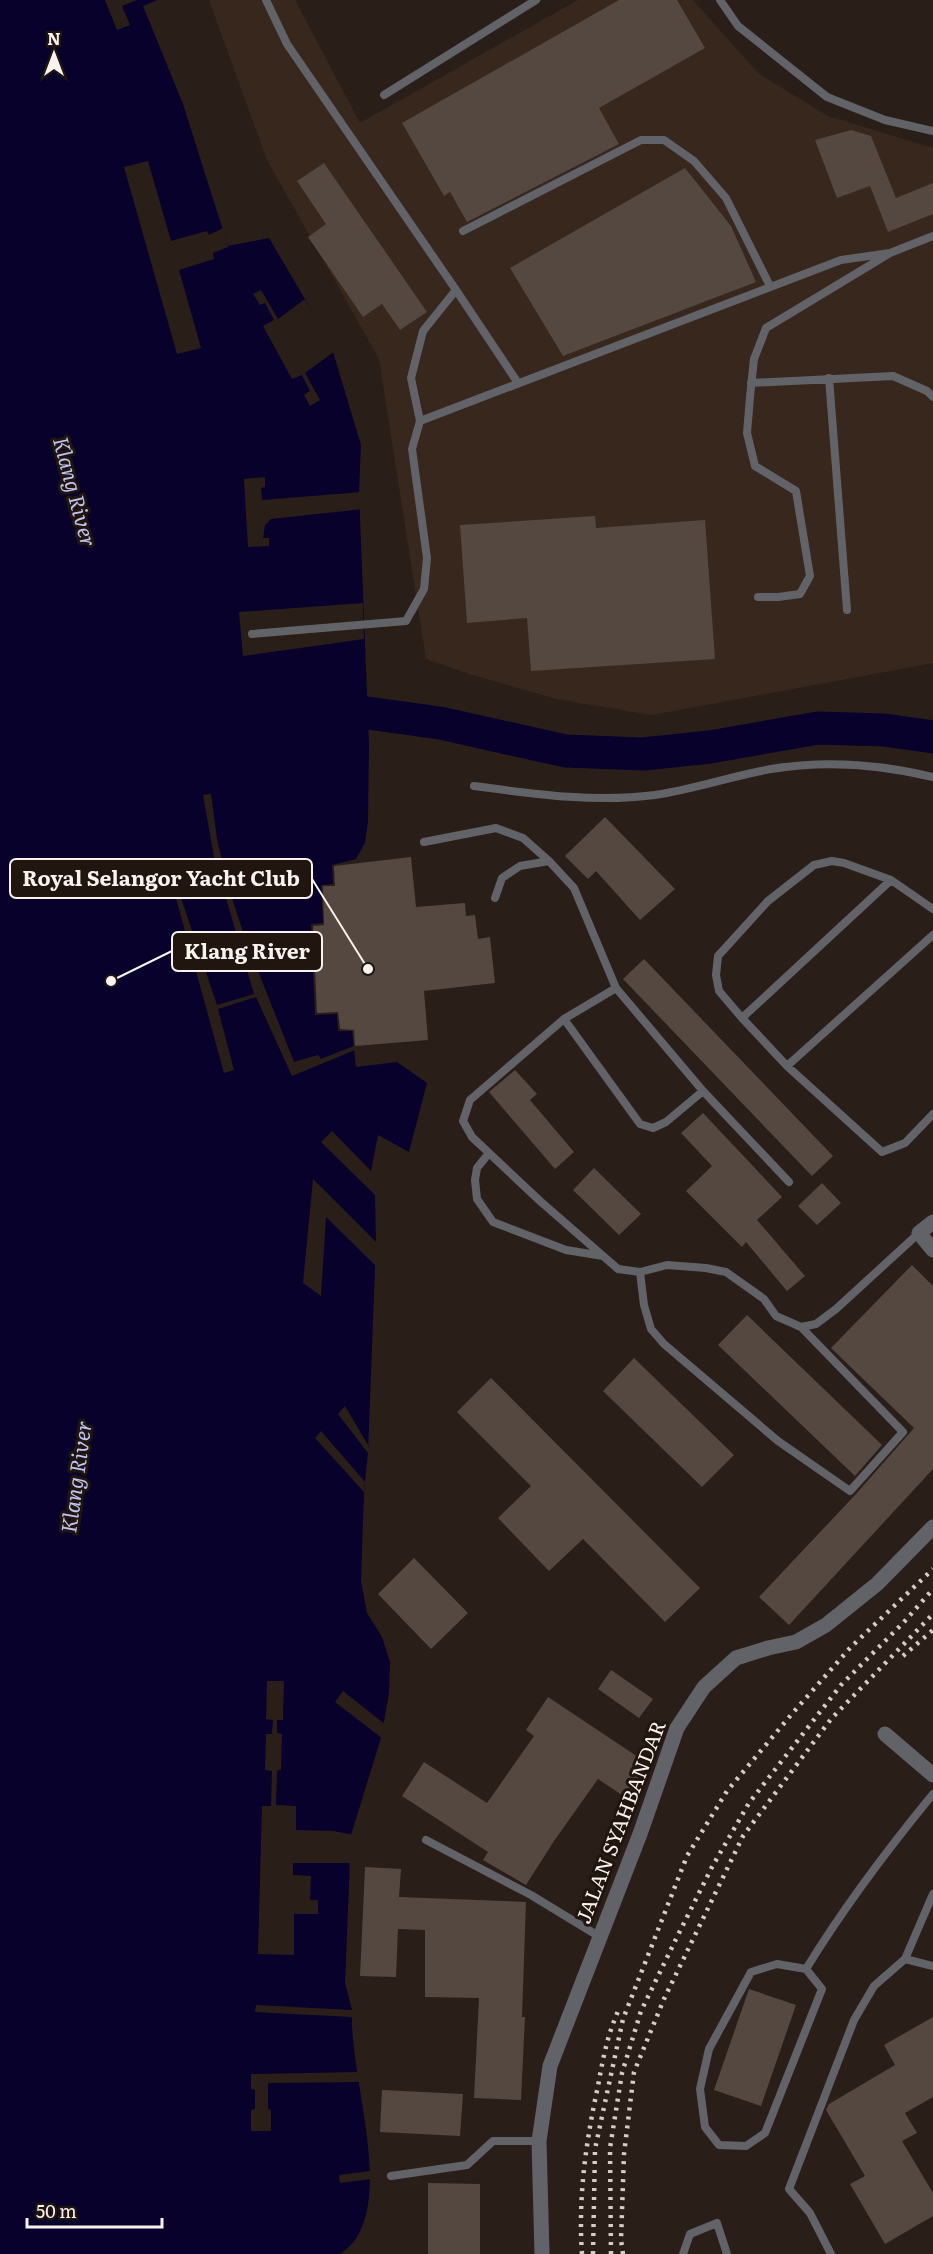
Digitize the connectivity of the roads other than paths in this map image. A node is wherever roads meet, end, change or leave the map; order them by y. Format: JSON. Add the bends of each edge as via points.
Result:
{"nodes":[{"id":1,"x":266,"y":0,"type":"edge"},
{"id":2,"x":536,"y":0,"type":"edge"},
{"id":3,"x":720,"y":0,"type":"edge"},
{"id":4,"x":384,"y":95,"type":"dead end"},
{"id":5,"x":933,"y":131,"type":"edge"},
{"id":6,"x":463,"y":231,"type":"dead end"},
{"id":7,"x":933,"y":236,"type":"edge"},
{"id":8,"x":890,"y":253,"type":"junction"},
{"id":9,"x":770,"y":286,"type":"junction"},
{"id":10,"x":456,"y":290,"type":"junction"},
{"id":11,"x":829,"y":378,"type":"junction"},
{"id":12,"x":518,"y":382,"type":"junction"},
{"id":13,"x":751,"y":382,"type":"junction"},
{"id":14,"x":933,"y":397,"type":"edge"},
{"id":15,"x":420,"y":421,"type":"junction"},
{"id":16,"x":758,"y":597,"type":"dead end"},
{"id":17,"x":848,"y":610,"type":"dead end"},
{"id":18,"x":252,"y":634,"type":"dead end"},
{"id":19,"x":933,"y":777,"type":"edge"},
{"id":20,"x":474,"y":786,"type":"dead end"},
{"id":21,"x":424,"y":842,"type":"dead end"},
{"id":22,"x":549,"y":861,"type":"junction"},
{"id":23,"x":891,"y":880,"type":"junction"},
{"id":24,"x":495,"y":898,"type":"dead end"},
{"id":25,"x":933,"y":909,"type":"edge"},
{"id":26,"x":933,"y":935,"type":"edge"},
{"id":27,"x":616,"y":988,"type":"junction"},
{"id":28,"x":564,"y":1018,"type":"junction"},
{"id":29,"x":742,"y":1018,"type":"junction"},
{"id":30,"x":787,"y":1066,"type":"junction"},
{"id":31,"x":703,"y":1090,"type":"junction"},
{"id":32,"x":933,"y":1114,"type":"edge"},
{"id":33,"x":489,"y":1153,"type":"junction"},
{"id":34,"x":789,"y":1182,"type":"dead end"},
{"id":35,"x":933,"y":1222,"type":"edge"},
{"id":36,"x":919,"y":1233,"type":"junction"},
{"id":37,"x":933,"y":1250,"type":"edge"},
{"id":38,"x":604,"y":1256,"type":"junction"},
{"id":39,"x":640,"y":1272,"type":"junction"},
{"id":40,"x":801,"y":1327,"type":"junction"},
{"id":41,"x":933,"y":1527,"type":"edge"},
{"id":42,"x":885,"y":1734,"type":"dead end"},
{"id":43,"x":933,"y":1775,"type":"edge"},
{"id":44,"x":933,"y":1794,"type":"edge"},
{"id":45,"x":426,"y":1840,"type":"dead end"},
{"id":46,"x":933,"y":1894,"type":"edge"},
{"id":47,"x":600,"y":1937,"type":"junction"},
{"id":48,"x":905,"y":1959,"type":"junction"},
{"id":49,"x":933,"y":1966,"type":"edge"},
{"id":50,"x":806,"y":1969,"type":"junction"},
{"id":51,"x":539,"y":2141,"type":"junction"},
{"id":52,"x":391,"y":2176,"type":"dead end"},
{"id":53,"x":542,"y":2254,"type":"edge"},
{"id":54,"x":683,"y":2254,"type":"edge"},
{"id":55,"x":727,"y":2254,"type":"edge"},
{"id":56,"x":831,"y":2254,"type":"edge"}],
"edges":[{"from":1,"to":10,"type":"lane","via":[[287,44]]},
{"from":2,"to":4,"type":"lane"},
{"from":3,"to":5,"type":"lane","via":[[738,26],[827,97],[885,120]]},
{"from":6,"to":9,"type":"lane","via":[[641,140],[664,140],[694,161],[726,198]]},
{"from":7,"to":8,"type":"lane"},
{"from":8,"to":9,"type":"lane","via":[[841,260]]},
{"from":8,"to":13,"type":"lane","via":[[766,328],[754,359]]},
{"from":9,"to":12,"type":"lane"},
{"from":10,"to":12,"type":"lane"},
{"from":10,"to":15,"type":"lane","via":[[423,331],[411,378]]},
{"from":11,"to":13,"type":"lane"},
{"from":11,"to":14,"type":"lane","via":[[893,376]]},
{"from":11,"to":17,"type":"lane"},
{"from":12,"to":15,"type":"lane"},
{"from":13,"to":16,"type":"lane","via":[[747,433],[755,466],[796,491],[810,576],[800,594]]},
{"from":15,"to":18,"type":"lane","via":[[412,449],[427,558],[424,589],[406,621]]},
{"from":19,"to":20,"type":"lane","via":[[897,769],[828,763],[771,769],[655,795],[568,798]]},
{"from":21,"to":22,"type":"lane","via":[[496,828],[523,838]]},
{"from":22,"to":24,"type":"lane","via":[[520,866],[502,878]]},
{"from":22,"to":27,"type":"lane","via":[[574,888]]},
{"from":23,"to":25,"type":"lane"},
{"from":23,"to":29,"type":"lane"},
{"from":23,"to":29,"type":"lane","via":[[832,861],[814,865],[768,901],[718,956],[718,991]]},
{"from":26,"to":30,"type":"lane"},
{"from":27,"to":28,"type":"lane"},
{"from":27,"to":31,"type":"lane"},
{"from":28,"to":31,"type":"lane","via":[[640,1124],[653,1128],[666,1122]]},
{"from":28,"to":33,"type":"lane","via":[[470,1100],[463,1121],[472,1137]]},
{"from":29,"to":30,"type":"lane"},
{"from":30,"to":32,"type":"lane","via":[[882,1152],[905,1143]]},
{"from":31,"to":34,"type":"lane"},
{"from":33,"to":38,"type":"lane"},
{"from":33,"to":38,"type":"lane","via":[[477,1168],[475,1180],[477,1199],[493,1222],[566,1250]]},
{"from":35,"to":36,"type":"street"},
{"from":36,"to":37,"type":"street"},
{"from":36,"to":40,"type":"lane","via":[[836,1309],[816,1324]]},
{"from":38,"to":39,"type":"lane","via":[[618,1269]]},
{"from":39,"to":40,"type":"lane","via":[[668,1265],[726,1272],[764,1299],[776,1316]]},
{"from":39,"to":40,"type":"lane","via":[[651,1329],[664,1344],[778,1441],[850,1491],[903,1432]]},
{"from":41,"to":47,"type":"street","name":"JALAN SYAHBANDAR","via":[[877,1584],[826,1625],[796,1642],[736,1658],[704,1687],[677,1728]]},
{"from":42,"to":43,"type":"street"},
{"from":44,"to":50,"type":"lane","via":[[879,1860]]},
{"from":45,"to":47,"type":"lane","via":[[531,1895]]},
{"from":46,"to":48,"type":"lane"},
{"from":47,"to":51,"type":"street","name":"JALAN SYAHBANDAR","via":[[550,2066]]},
{"from":48,"to":49,"type":"lane"},
{"from":48,"to":56,"type":"lane","via":[[874,1986],[854,2019],[789,2189],[810,2213]]},
{"from":50,"to":50,"type":"lane","via":[[822,1989],[765,2133],[746,2146],[719,2145],[705,2127],[700,2089],[709,2049],[751,1972],[777,1964]]},
{"from":51,"to":52,"type":"lane","via":[[493,2141],[467,2165]]},
{"from":51,"to":53,"type":"street","name":"JALAN SYAHBANDAR"},
{"from":54,"to":55,"type":"lane","via":[[690,2234],[717,2223]]}]}
